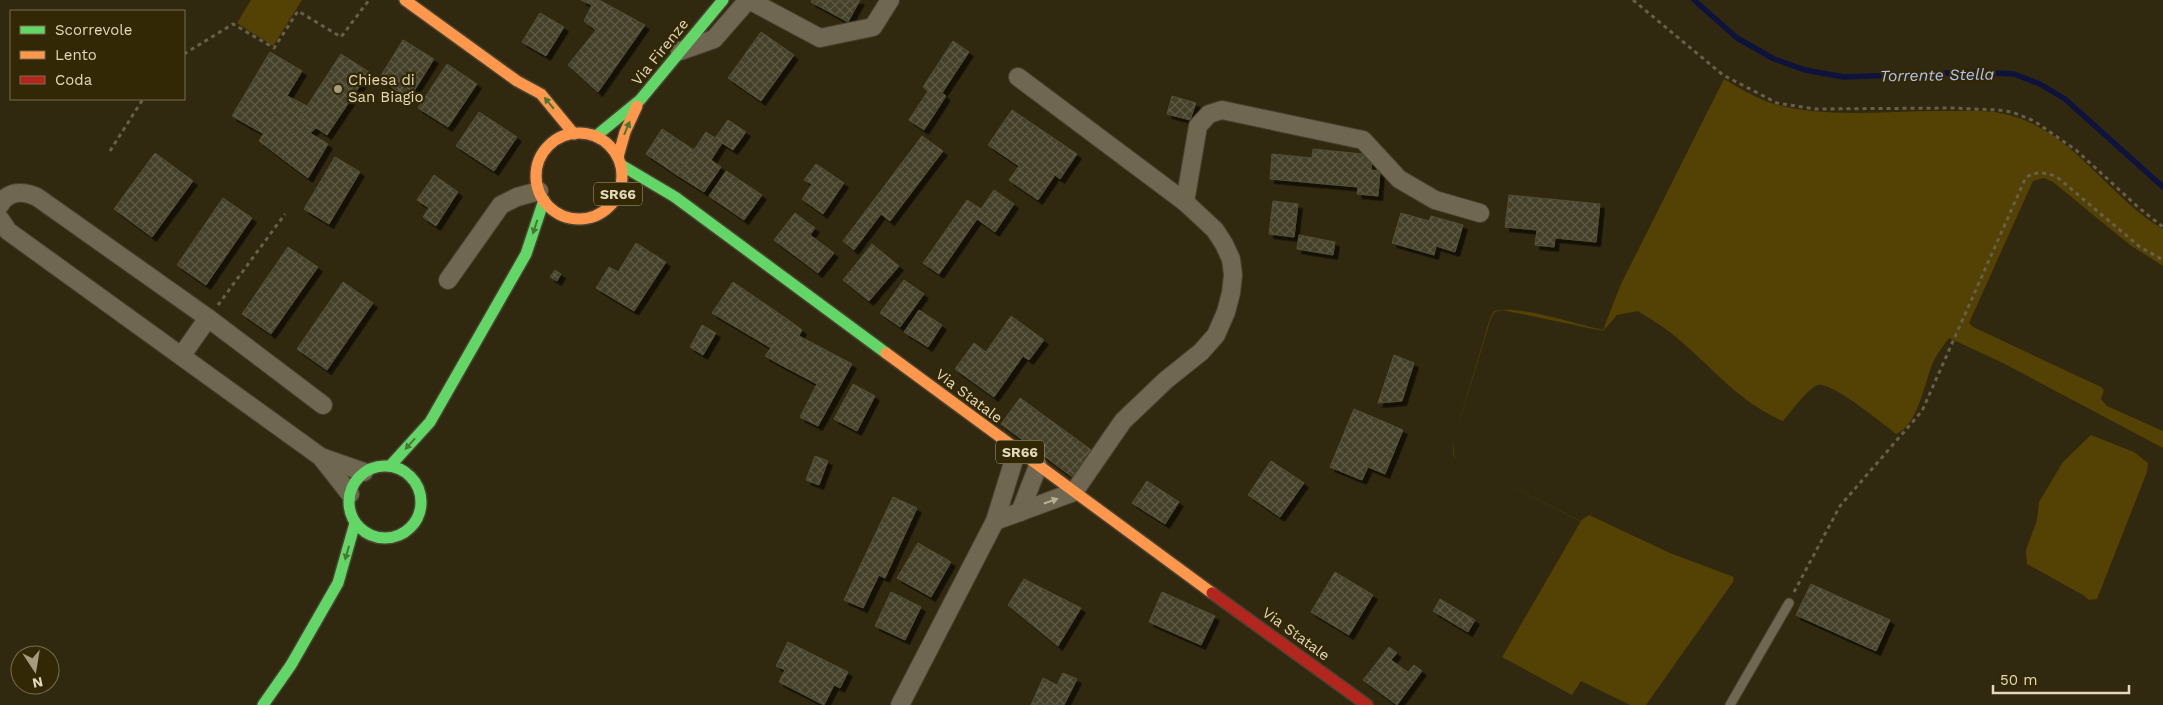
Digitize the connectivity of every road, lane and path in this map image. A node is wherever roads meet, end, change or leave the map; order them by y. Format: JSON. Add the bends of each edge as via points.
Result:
{"nodes":[{"id":1,"x":369,"y":0,"type":"edge"},
{"id":2,"x":405,"y":0,"type":"edge"},
{"id":3,"x":722,"y":0,"type":"edge"},
{"id":4,"x":748,"y":0,"type":"edge"},
{"id":5,"x":890,"y":0,"type":"edge"},
{"id":6,"x":1633,"y":0,"type":"edge"},
{"id":7,"x":680,"y":51,"type":"junction"},
{"id":8,"x":185,"y":53,"type":"edge"},
{"id":9,"x":1018,"y":77,"type":"dead end"},
{"id":10,"x":517,"y":81,"type":"junction"},
{"id":11,"x":142,"y":100,"type":"edge"},
{"id":12,"x":640,"y":100,"type":"junction"},
{"id":13,"x":536,"y":106,"type":"dead end"},
{"id":14,"x":574,"y":134,"type":"junction"},
{"id":15,"x":596,"y":136,"type":"junction"},
{"id":16,"x":110,"y":151,"type":"dead end"},
{"id":17,"x":619,"y":161,"type":"junction"},
{"id":18,"x":541,"y":196,"type":"junction"},
{"id":19,"x":652,"y":196,"type":"dead end"},
{"id":20,"x":675,"y":197,"type":"junction"},
{"id":21,"x":632,"y":198,"type":"dead end"},
{"id":22,"x":1185,"y":202,"type":"junction"},
{"id":23,"x":612,"y":203,"type":"junction"},
{"id":24,"x":0,"y":205,"type":"edge"},
{"id":25,"x":285,"y":214,"type":"dead end"},
{"id":26,"x":1480,"y":214,"type":"dead end"},
{"id":27,"x":0,"y":218,"type":"edge"},
{"id":28,"x":570,"y":218,"type":"junction"},
{"id":29,"x":2163,"y":227,"type":"edge"},
{"id":30,"x":557,"y":228,"type":"dead end"},
{"id":31,"x":544,"y":238,"type":"dead end"},
{"id":32,"x":526,"y":254,"type":"junction"},
{"id":33,"x":2163,"y":260,"type":"edge"},
{"id":34,"x":448,"y":280,"type":"dead end"},
{"id":35,"x":208,"y":318,"type":"junction"},
{"id":36,"x":182,"y":355,"type":"junction"},
{"id":37,"x":323,"y":406,"type":"dead end"},
{"id":38,"x":430,"y":422,"type":"junction"},
{"id":39,"x":424,"y":449,"type":"dead end"},
{"id":40,"x":1018,"y":450,"type":"junction"},
{"id":41,"x":321,"y":457,"type":"junction"},
{"id":42,"x":390,"y":466,"type":"junction"},
{"id":43,"x":1038,"y":466,"type":"junction"},
{"id":44,"x":420,"y":467,"type":"dead end"},
{"id":45,"x":364,"y":472,"type":"junction"},
{"id":46,"x":417,"y":485,"type":"junction"},
{"id":47,"x":1074,"y":492,"type":"junction"},
{"id":48,"x":350,"y":494,"type":"junction"},
{"id":49,"x":1020,"y":512,"type":"junction"},
{"id":50,"x":995,"y":521,"type":"junction"},
{"id":51,"x":355,"y":523,"type":"junction"},
{"id":52,"x":386,"y":538,"type":"junction"},
{"id":53,"x":372,"y":550,"type":"dead end"},
{"id":54,"x":352,"y":570,"type":"dead end"},
{"id":55,"x":338,"y":583,"type":"junction"},
{"id":56,"x":1789,"y":603,"type":"joint"},
{"id":57,"x":264,"y":705,"type":"edge"},
{"id":58,"x":900,"y":705,"type":"edge"},
{"id":59,"x":1367,"y":705,"type":"edge"},
{"id":60,"x":1730,"y":705,"type":"edge"}],
"edges":[{"from":1,"to":8,"type":"path","via":[[341,37],[298,11],[274,48],[233,24]]},
{"from":2,"to":10,"type":"main road"},
{"from":3,"to":7,"type":"main road","name":"Via Firenze"},
{"from":4,"to":5,"type":"street","via":[[820,38],[873,27]]},
{"from":4,"to":7,"type":"street","via":[[714,40]]},
{"from":6,"to":29,"type":"path","via":[[1723,75],[1777,103],[1815,109],[1998,110],[2034,121],[2076,150]]},
{"from":7,"to":12,"type":"main road","name":"Via Firenze"},
{"from":9,"to":22,"type":"street"},
{"from":10,"to":13,"type":"main road"},
{"from":14,"to":10,"type":"main road","one_way":true,"via":[[541,94]]},
{"from":11,"to":16,"type":"path"},
{"from":12,"to":15,"type":"main road"},
{"from":17,"to":12,"type":"main road","one_way":true,"via":[[625,132]]},
{"from":14,"to":15,"type":"main road"},
{"from":14,"to":18,"type":"main road","via":[[550,138],[537,168],[536,180]]},
{"from":15,"to":17,"type":"main road","number":"SR66","via":[[611,147]]},
{"from":17,"to":20,"type":"main road","name":"Via Statale","number":"SR66","via":[[635,175]]},
{"from":17,"to":23,"type":"main road","number":"SR66","via":[[620,191]]},
{"from":18,"to":28,"type":"main road","via":[[560,214]]},
{"from":18,"to":32,"type":"main road","one_way":true},
{"from":18,"to":34,"type":"street","via":[[517,197],[502,205]]},
{"from":19,"to":20,"type":"main road","number":"SR66"},
{"from":20,"to":40,"type":"main road","name":"Via Statale","number":"SR66"},
{"from":21,"to":23,"type":"main road","number":"SR66"},
{"from":22,"to":26,"type":"street","via":[[1198,126],[1209,114],[1222,110],[1363,140],[1399,179],[1435,200]]},
{"from":22,"to":47,"type":"street","via":[[1215,230],[1231,259],[1233,275],[1226,312],[1216,335],[1201,352],[1123,421]]},
{"from":23,"to":28,"type":"main road","number":"SR66","via":[[594,217]]},
{"from":24,"to":35,"type":"street","via":[[5,198],[20,192],[37,197]]},
{"from":25,"to":35,"type":"path"},
{"from":27,"to":36,"type":"street","via":[[8,231]]},
{"from":28,"to":30,"type":"main road"},
{"from":31,"to":32,"type":"main road"},
{"from":32,"to":38,"type":"main road"},
{"from":33,"to":56,"type":"path","via":[[2140,247],[2057,177],[2035,172],[2026,177],[1922,411],[1840,506]]},
{"from":35,"to":36,"type":"street"},
{"from":35,"to":37,"type":"street"},
{"from":36,"to":41,"type":"street"},
{"from":38,"to":39,"type":"main road"},
{"from":38,"to":42,"type":"main road","one_way":true},
{"from":40,"to":43,"type":"main road","name":"Via Statale","number":"SR66"},
{"from":40,"to":50,"type":"street"},
{"from":41,"to":45,"type":"street"},
{"from":41,"to":48,"type":"street"},
{"from":42,"to":45,"type":"main road"},
{"from":42,"to":46,"type":"main road","via":[[403,470]]},
{"from":43,"to":47,"type":"main road","name":"Via Statale","number":"SR66"},
{"from":43,"to":49,"type":"street"},
{"from":44,"to":46,"type":"main road"},
{"from":45,"to":48,"type":"main road"},
{"from":46,"to":52,"type":"main road","via":[[421,505],[416,522],[403,534]]},
{"from":49,"to":47,"type":"street","one_way":true},
{"from":47,"to":59,"type":"main road","name":"Via Statale","number":"SR66"},
{"from":48,"to":51,"type":"main road","via":[[350,509]]},
{"from":49,"to":50,"type":"street"},
{"from":50,"to":58,"type":"street"},
{"from":51,"to":52,"type":"main road","via":[[372,536]]},
{"from":51,"to":55,"type":"main road","one_way":true},
{"from":52,"to":53,"type":"main road"},
{"from":54,"to":55,"type":"main road"},
{"from":55,"to":57,"type":"main road"},
{"from":56,"to":60,"type":"lane"}]}
